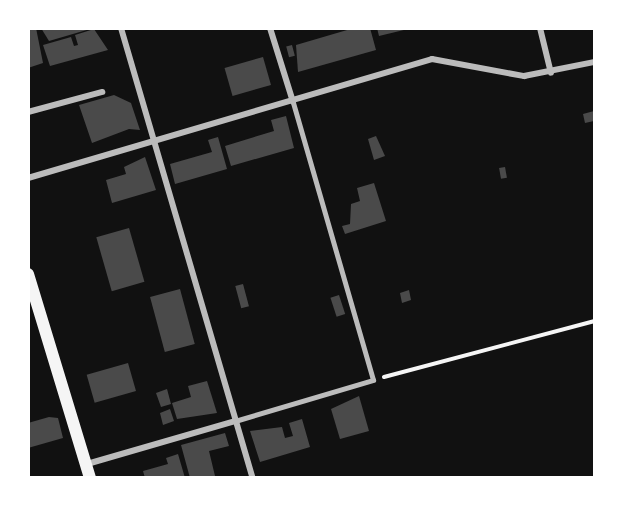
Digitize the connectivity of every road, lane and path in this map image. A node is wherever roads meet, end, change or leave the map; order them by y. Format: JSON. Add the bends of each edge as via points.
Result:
{"nodes":[{"id":1,"x":121,"y":28,"type":"edge"},
{"id":2,"x":270,"y":28,"type":"edge"},
{"id":3,"x":540,"y":28,"type":"edge"},
{"id":4,"x":594,"y":62,"type":"edge"},
{"id":5,"x":551,"y":73,"type":"junction"},
{"id":6,"x":102,"y":92,"type":"dead end"},
{"id":7,"x":293,"y":102,"type":"junction"},
{"id":8,"x":28,"y":112,"type":"edge"},
{"id":9,"x":153,"y":140,"type":"junction"},
{"id":10,"x":28,"y":178,"type":"edge"},
{"id":11,"x":28,"y":274,"type":"edge"},
{"id":12,"x":594,"y":321,"type":"edge"},
{"id":13,"x":372,"y":380,"type":"junction"},
{"id":14,"x":235,"y":421,"type":"junction"},
{"id":15,"x":87,"y":464,"type":"junction"},
{"id":16,"x":90,"y":477,"type":"edge"},
{"id":17,"x":253,"y":477,"type":"edge"}],
"edges":[{"from":1,"to":9,"type":"street"},
{"from":2,"to":7,"type":"street"},
{"from":3,"to":5,"type":"street"},
{"from":4,"to":5,"type":"street"},
{"from":5,"to":7,"type":"street","via":[[524,76],[446,57]]},
{"from":6,"to":8,"type":"street"},
{"from":7,"to":9,"type":"street"},
{"from":7,"to":13,"type":"lane"},
{"from":9,"to":10,"type":"street"},
{"from":9,"to":14,"type":"street"},
{"from":11,"to":15,"type":"main road"},
{"from":12,"to":13,"type":"path"},
{"from":13,"to":14,"type":"lane"},
{"from":14,"to":15,"type":"street"},
{"from":14,"to":17,"type":"street"},
{"from":15,"to":16,"type":"main road"}]}
